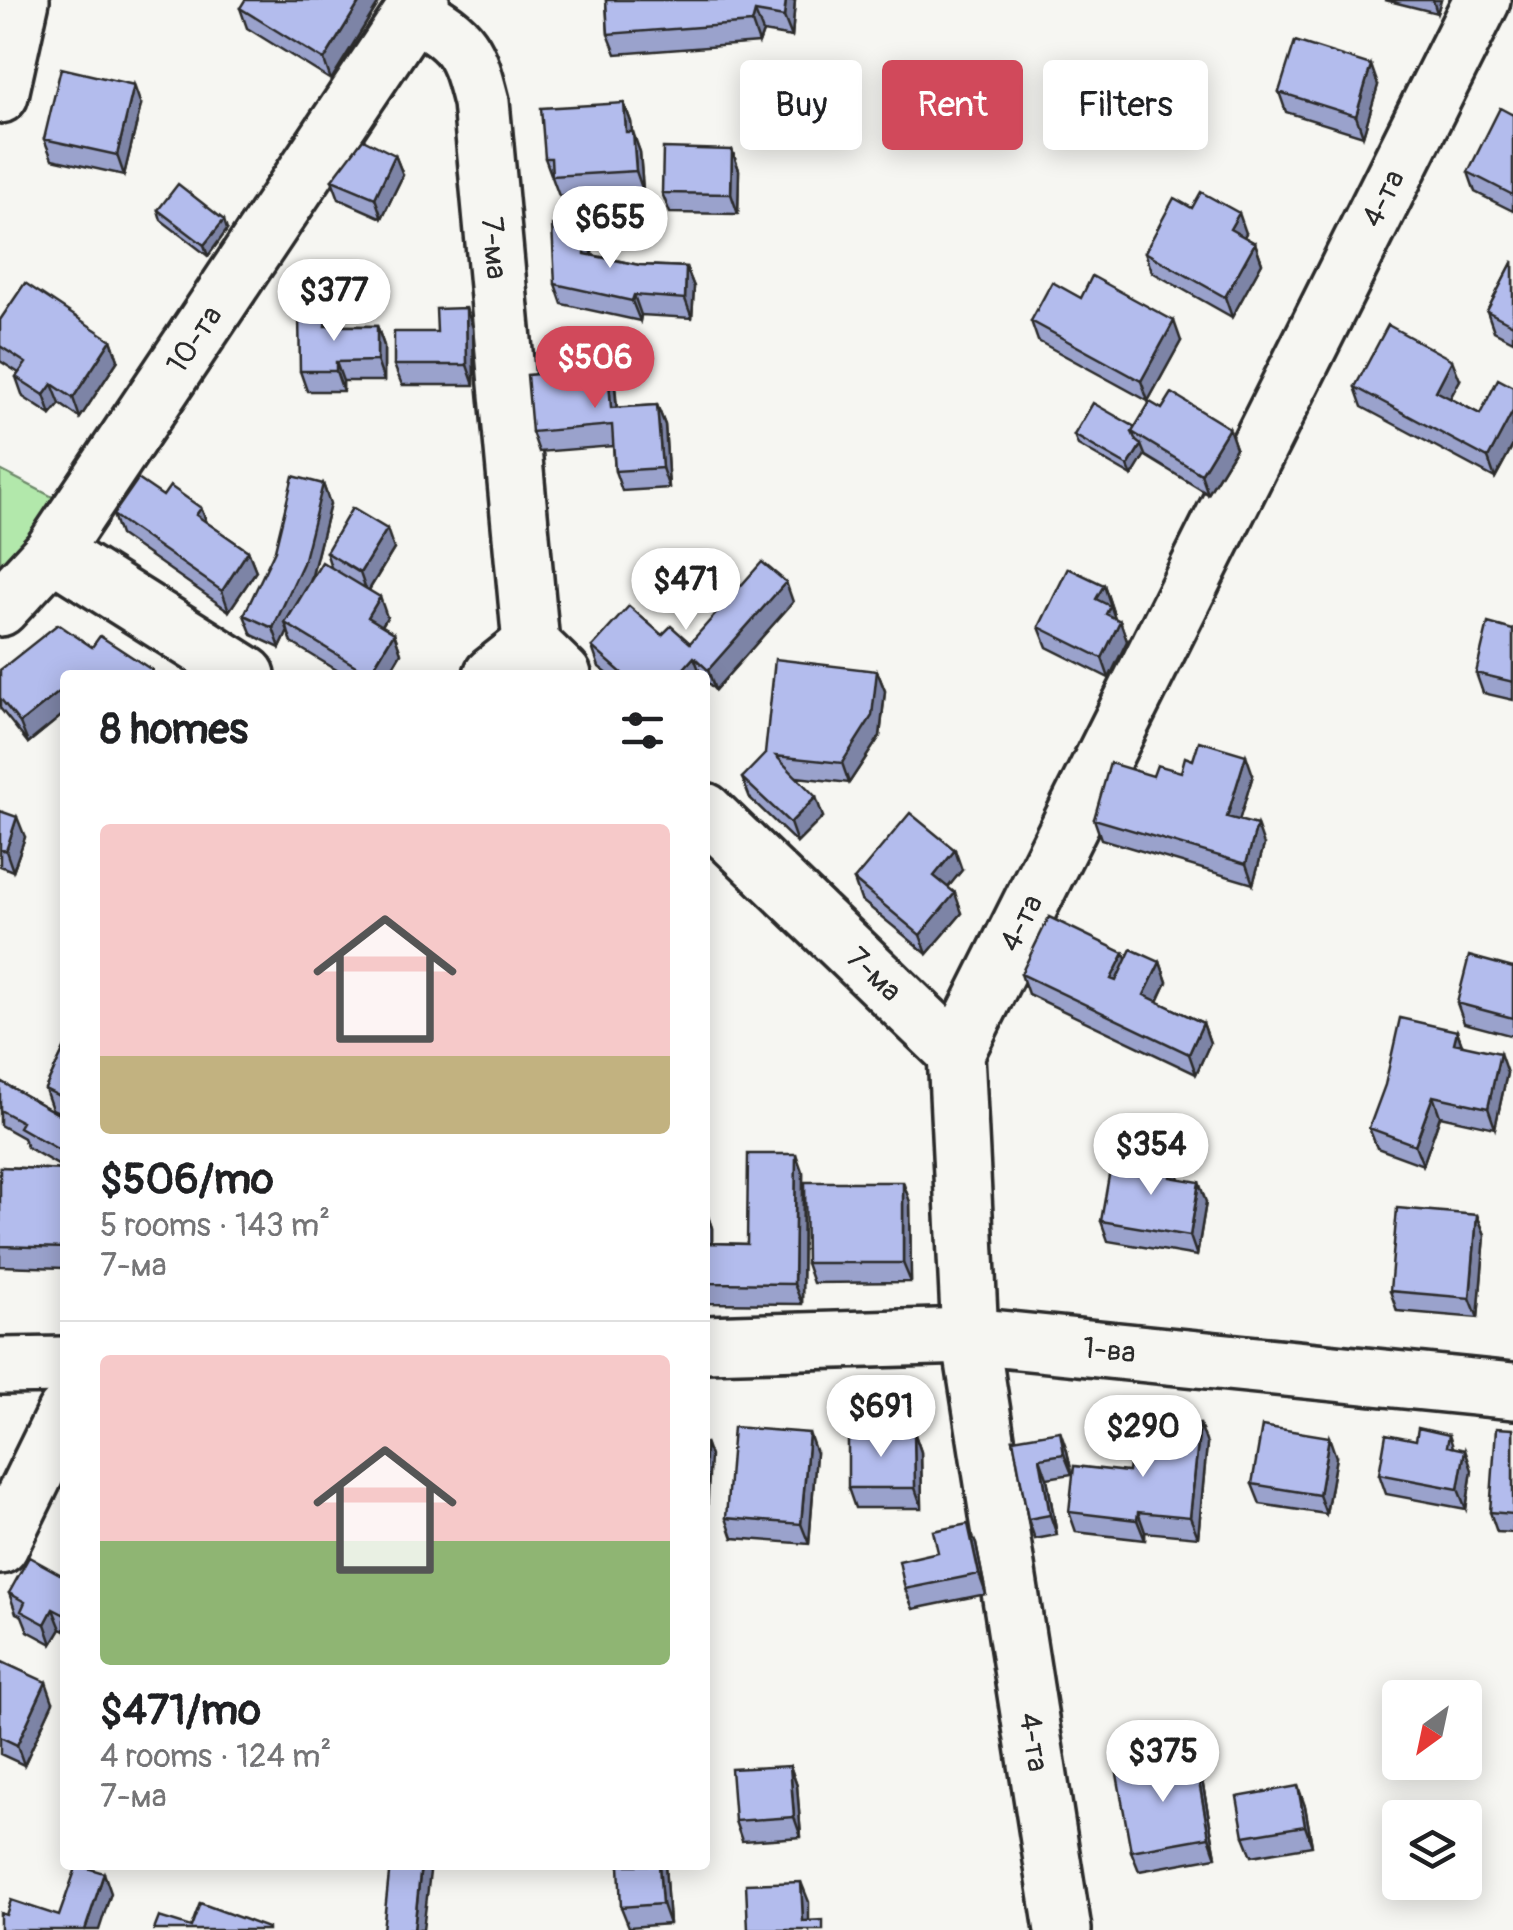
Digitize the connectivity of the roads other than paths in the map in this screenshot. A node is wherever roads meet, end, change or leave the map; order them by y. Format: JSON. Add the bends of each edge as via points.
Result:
{"nodes":[{"id":1,"x":21,"y":0,"type":"edge"},
{"id":2,"x":1482,"y":0,"type":"edge"},
{"id":3,"x":418,"y":6,"type":"edge"},
{"id":4,"x":0,"y":95,"type":"edge"},
{"id":5,"x":52,"y":552,"type":"junction"},
{"id":6,"x":0,"y":608,"type":"edge"},
{"id":7,"x":529,"y":665,"type":"edge"},
{"id":8,"x":240,"y":670,"type":"edge"},
{"id":9,"x":710,"y":816,"type":"edge"},
{"id":10,"x":956,"y":1053,"type":"junction"},
{"id":11,"x":970,"y":1336,"type":"junction"},
{"id":12,"x":710,"y":1344,"type":"edge"},
{"id":13,"x":60,"y":1365,"type":"edge"},
{"id":14,"x":0,"y":1366,"type":"edge"},
{"id":15,"x":1513,"y":1391,"type":"edge"},
{"id":16,"x":60,"y":1423,"type":"edge"},
{"id":17,"x":0,"y":1546,"type":"edge"},
{"id":18,"x":1063,"y":1930,"type":"edge"}],
"edges":[{"from":1,"to":4,"type":"street"},
{"from":2,"to":10,"type":"street","name":"4-та"},
{"from":3,"to":5,"type":"street","name":"10-та"},
{"from":3,"to":7,"type":"street","name":"7-ма","via":[[470,58],[481,102]]},
{"from":5,"to":6,"type":"street","name":"10-та"},
{"from":5,"to":8,"type":"street"},
{"from":9,"to":10,"type":"street","name":"7-ма"},
{"from":10,"to":11,"type":"street","name":"4-та"},
{"from":11,"to":12,"type":"street","name":"1-ва"},
{"from":11,"to":15,"type":"street","name":"1-ва"},
{"from":11,"to":18,"type":"street","name":"4-та"},
{"from":13,"to":14,"type":"street"},
{"from":16,"to":17,"type":"street"}]}
